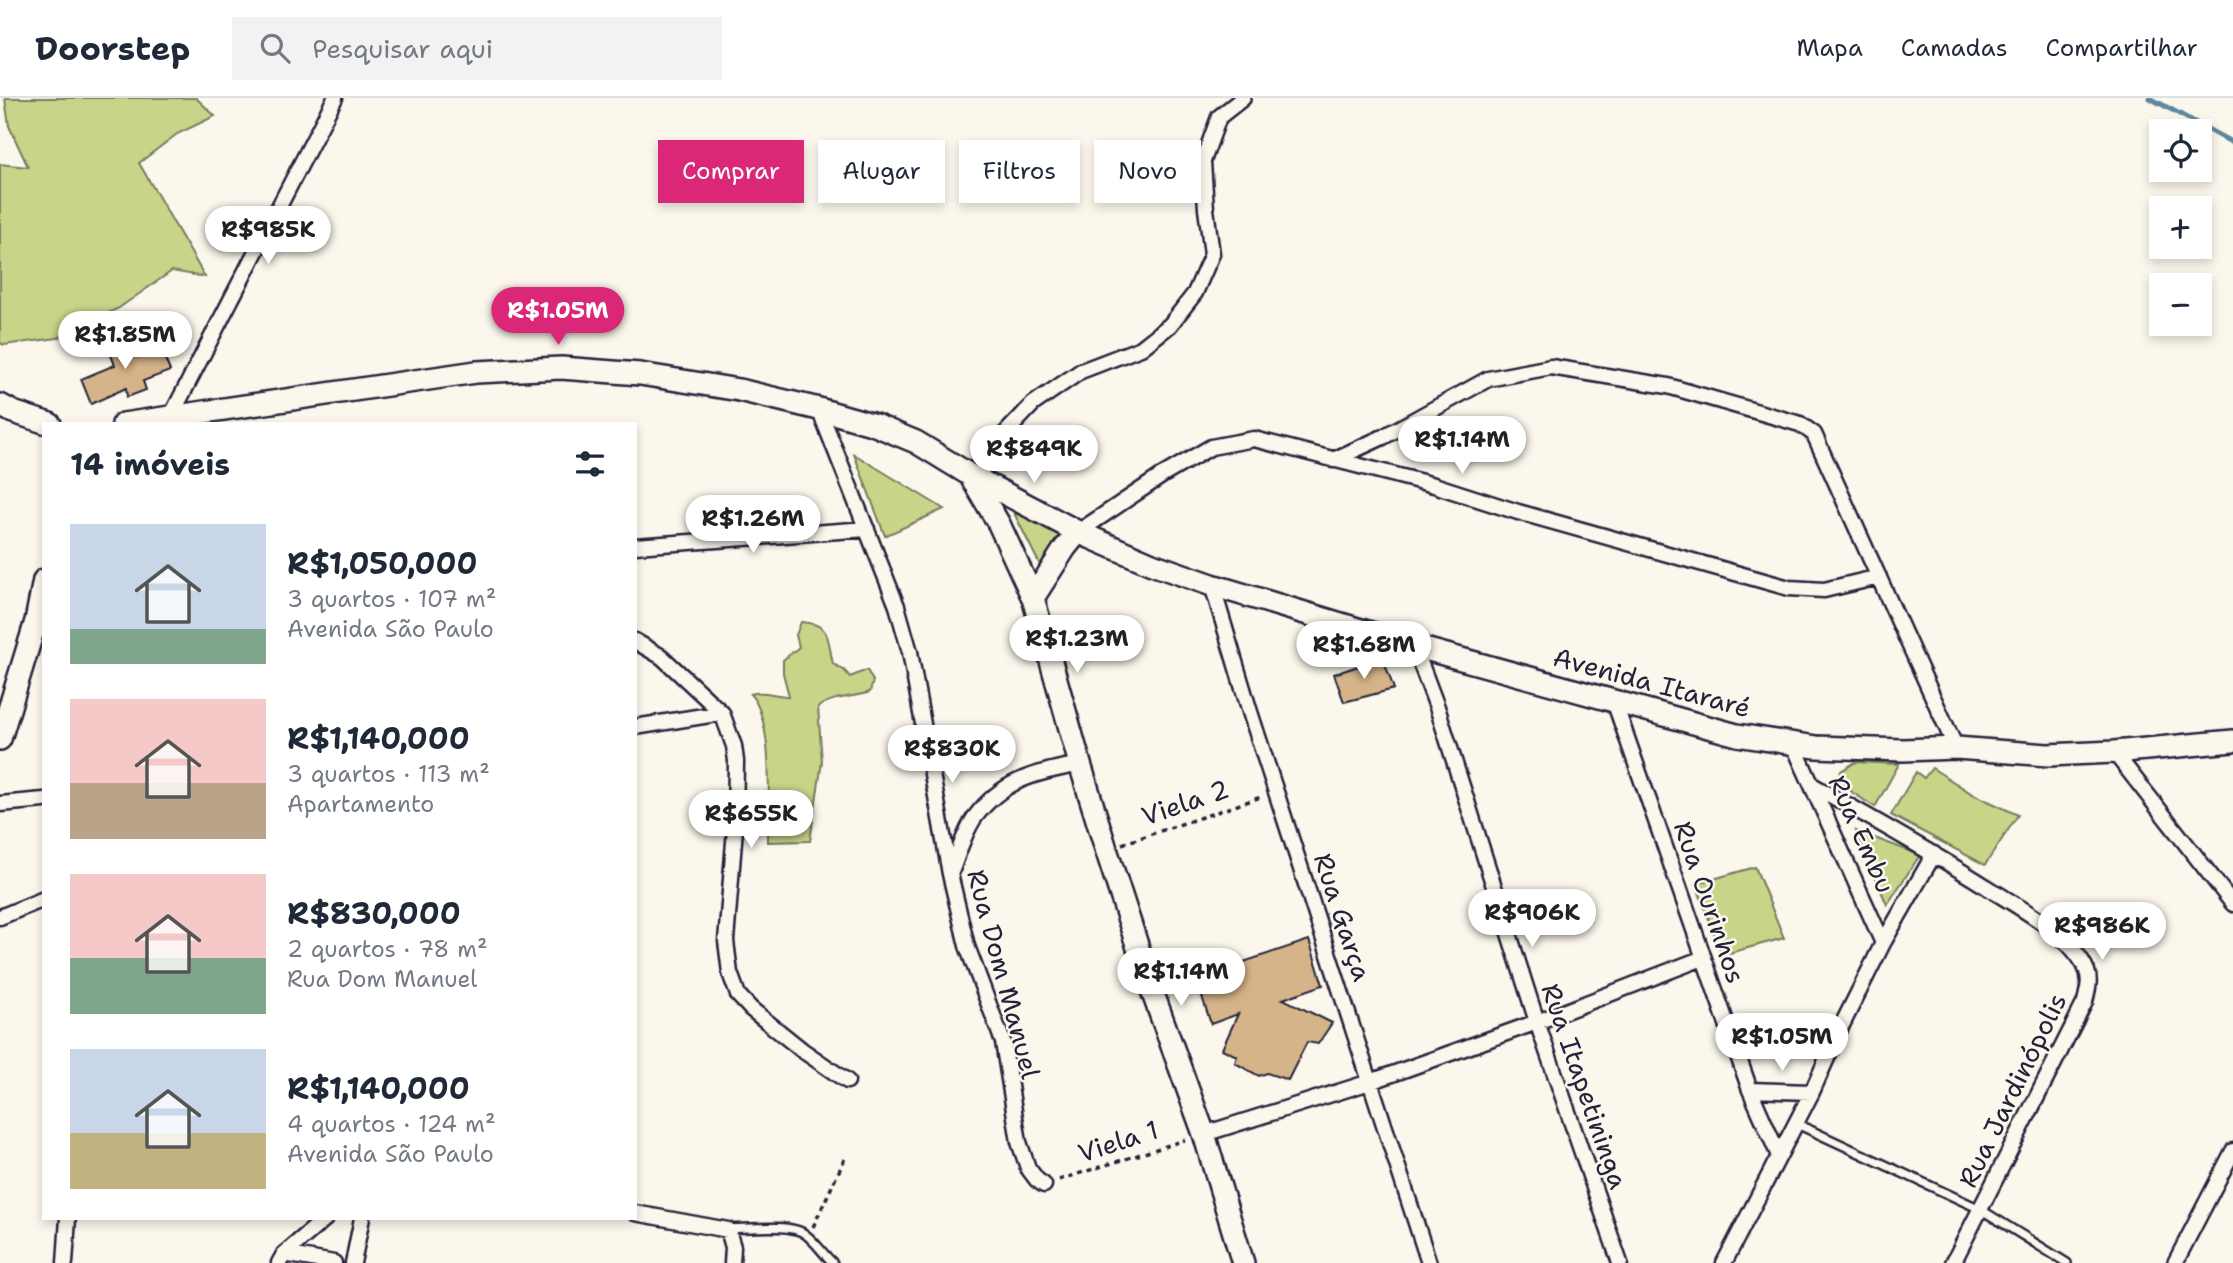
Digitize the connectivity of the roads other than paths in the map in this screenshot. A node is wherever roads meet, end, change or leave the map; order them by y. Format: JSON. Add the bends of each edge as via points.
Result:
{"nodes":[{"id":1,"x":335,"y":98,"type":"edge"},
{"id":2,"x":1242,"y":98,"type":"edge"},
{"id":3,"x":0,"y":405,"type":"edge"},
{"id":4,"x":819,"y":409,"type":"junction"},
{"id":5,"x":170,"y":418,"type":"junction"},
{"id":6,"x":44,"y":422,"type":"edge"},
{"id":7,"x":139,"y":422,"type":"edge"},
{"id":8,"x":1333,"y":460,"type":"junction"},
{"id":9,"x":974,"y":477,"type":"junction"},
{"id":10,"x":867,"y":529,"type":"junction"},
{"id":11,"x":1078,"y":532,"type":"junction"},
{"id":12,"x":637,"y":546,"type":"edge"},
{"id":13,"x":1879,"y":577,"type":"junction"},
{"id":14,"x":1212,"y":585,"type":"junction"},
{"id":15,"x":1033,"y":598,"type":"junction"},
{"id":16,"x":42,"y":600,"type":"edge"},
{"id":17,"x":40,"y":621,"type":"edge"},
{"id":18,"x":637,"y":642,"type":"edge"},
{"id":19,"x":1414,"y":646,"type":"junction"},
{"id":20,"x":1614,"y":701,"type":"junction"},
{"id":21,"x":722,"y":713,"type":"junction"},
{"id":22,"x":637,"y":727,"type":"edge"},
{"id":23,"x":0,"y":740,"type":"edge"},
{"id":24,"x":2233,"y":741,"type":"edge"},
{"id":25,"x":1794,"y":746,"type":"junction"},
{"id":26,"x":1956,"y":748,"type":"junction"},
{"id":27,"x":2114,"y":752,"type":"junction"},
{"id":28,"x":1080,"y":764,"type":"junction"},
{"id":29,"x":1814,"y":786,"type":"junction"},
{"id":30,"x":42,"y":800,"type":"edge"},
{"id":31,"x":0,"y":804,"type":"edge"},
{"id":32,"x":1934,"y":854,"type":"junction"},
{"id":33,"x":950,"y":874,"type":"junction"},
{"id":34,"x":42,"y":900,"type":"edge"},
{"id":35,"x":2233,"y":904,"type":"edge"},
{"id":36,"x":0,"y":917,"type":"edge"},
{"id":37,"x":1883,"y":943,"type":"junction"},
{"id":38,"x":1703,"y":958,"type":"junction"},
{"id":39,"x":1537,"y":1022,"type":"junction"},
{"id":40,"x":847,"y":1081,"type":"dead end"},
{"id":41,"x":1370,"y":1082,"type":"junction"},
{"id":42,"x":1750,"y":1090,"type":"junction"},
{"id":43,"x":1812,"y":1092,"type":"junction"},
{"id":44,"x":1795,"y":1123,"type":"junction"},
{"id":45,"x":1204,"y":1134,"type":"junction"},
{"id":46,"x":2233,"y":1151,"type":"edge"},
{"id":47,"x":1779,"y":1156,"type":"junction"},
{"id":48,"x":1044,"y":1185,"type":"road end"},
{"id":49,"x":1980,"y":1209,"type":"junction"},
{"id":50,"x":637,"y":1213,"type":"edge"},
{"id":51,"x":68,"y":1220,"type":"edge"},
{"id":52,"x":324,"y":1220,"type":"edge"},
{"id":53,"x":362,"y":1220,"type":"edge"},
{"id":54,"x":725,"y":1229,"type":"junction"},
{"id":55,"x":282,"y":1258,"type":"edge"},
{"id":56,"x":65,"y":1263,"type":"edge"},
{"id":57,"x":334,"y":1263,"type":"edge"},
{"id":58,"x":353,"y":1263,"type":"edge"},
{"id":59,"x":732,"y":1263,"type":"edge"},
{"id":60,"x":833,"y":1263,"type":"edge"},
{"id":61,"x":1243,"y":1263,"type":"edge"},
{"id":62,"x":1429,"y":1263,"type":"edge"},
{"id":63,"x":1620,"y":1263,"type":"edge"},
{"id":64,"x":1724,"y":1263,"type":"edge"},
{"id":65,"x":1953,"y":1263,"type":"edge"},
{"id":66,"x":2067,"y":1263,"type":"edge"},
{"id":67,"x":2175,"y":1263,"type":"edge"}],
"edges":[{"from":1,"to":5,"type":"street"},
{"from":2,"to":9,"type":"street","via":[[1219,117],[1203,161],[1212,254],[1195,293],[1170,325],[1140,348],[1082,371],[1032,404]]},
{"from":3,"to":6,"type":"main road"},
{"from":4,"to":5,"type":"main road","name":"Avenida Itararé","via":[[640,374],[561,368],[476,372]]},
{"from":4,"to":9,"type":"main road","name":"Avenida Itararé","via":[[916,442]]},
{"from":4,"to":10,"type":"street","name":"Rua Dom Manuel"},
{"from":5,"to":7,"type":"main road","name":"Avenida Itararé"},
{"from":8,"to":11,"type":"street","via":[[1254,439],[1211,447]]},
{"from":8,"to":13,"type":"street","via":[[1789,588],[1824,590]]},
{"from":8,"to":13,"type":"street","via":[[1488,379],[1551,367],[1668,386],[1800,424],[1814,434]]},
{"from":9,"to":11,"type":"main road","name":"Avenida Itararé"},
{"from":9,"to":15,"type":"main road"},
{"from":10,"to":12,"type":"street"},
{"from":10,"to":33,"type":"street","name":"Rua Dom Manuel","via":[[910,652]]},
{"from":11,"to":14,"type":"main road","name":"Avenida Itararé"},
{"from":11,"to":15,"type":"main road"},
{"from":13,"to":26,"type":"street"},
{"from":14,"to":19,"type":"main road","name":"Avenida Itararé"},
{"from":14,"to":41,"type":"street","name":"Rua Garça"},
{"from":15,"to":28,"type":"main road"},
{"from":16,"to":17,"type":"main road"},
{"from":17,"to":23,"type":"main road"},
{"from":18,"to":21,"type":"street","via":[[662,657]]},
{"from":19,"to":20,"type":"main road","name":"Avenida Itararé"},
{"from":19,"to":39,"type":"street","name":"Rua Itapetininga"},
{"from":20,"to":25,"type":"main road","name":"Avenida Itararé"},
{"from":20,"to":38,"type":"street","name":"Rua Ourinhos"},
{"from":21,"to":22,"type":"street"},
{"from":21,"to":40,"type":"street","via":[[736,761],[726,941],[730,972],[738,995],[751,1009]]},
{"from":24,"to":27,"type":"main road","name":"Avenida Itararé"},
{"from":25,"to":26,"type":"main road","name":"Avenida Itararé"},
{"from":25,"to":29,"type":"street","name":"Rua Embu"},
{"from":26,"to":27,"type":"main road","name":"Avenida Itararé","via":[[2048,755]]},
{"from":27,"to":35,"type":"street"},
{"from":28,"to":33,"type":"street","via":[[1016,781],[996,794],[974,818]]},
{"from":28,"to":45,"type":"main road","via":[[1151,988]]},
{"from":29,"to":32,"type":"street","name":"Rua Jardinópolis"},
{"from":29,"to":37,"type":"street","name":"Rua Embu"},
{"from":30,"to":31,"type":"street"},
{"from":32,"to":37,"type":"street"},
{"from":32,"to":49,"type":"street","name":"Rua Jardinópolis","via":[[2061,938],[2088,973],[2085,1002]]},
{"from":33,"to":48,"type":"street","name":"Rua Dom Manuel","via":[[967,946],[1003,1042],[1019,1142],[1028,1168]]},
{"from":34,"to":36,"type":"street"},
{"from":37,"to":43,"type":"street"},
{"from":38,"to":39,"type":"street"},
{"from":38,"to":42,"type":"street","name":"Rua Ourinhos"},
{"from":39,"to":41,"type":"street"},
{"from":39,"to":63,"type":"street","name":"Rua Itapetininga"},
{"from":41,"to":45,"type":"street"},
{"from":41,"to":62,"type":"street","name":"Rua Garça"},
{"from":42,"to":43,"type":"street"},
{"from":42,"to":47,"type":"street","name":"Rua Ourinhos"},
{"from":43,"to":44,"type":"street"},
{"from":44,"to":47,"type":"street"},
{"from":44,"to":49,"type":"lane"},
{"from":45,"to":61,"type":"main road"},
{"from":46,"to":67,"type":"street"},
{"from":47,"to":64,"type":"street"},
{"from":49,"to":65,"type":"street","name":"Rua Jardinópolis"},
{"from":49,"to":66,"type":"lane"},
{"from":50,"to":54,"type":"street"},
{"from":51,"to":56,"type":"street"},
{"from":52,"to":55,"type":"street"},
{"from":53,"to":58,"type":"street"},
{"from":54,"to":59,"type":"street","via":[[733,1247]]},
{"from":54,"to":60,"type":"lane","via":[[801,1231]]},
{"from":55,"to":57,"type":"street"}]}
